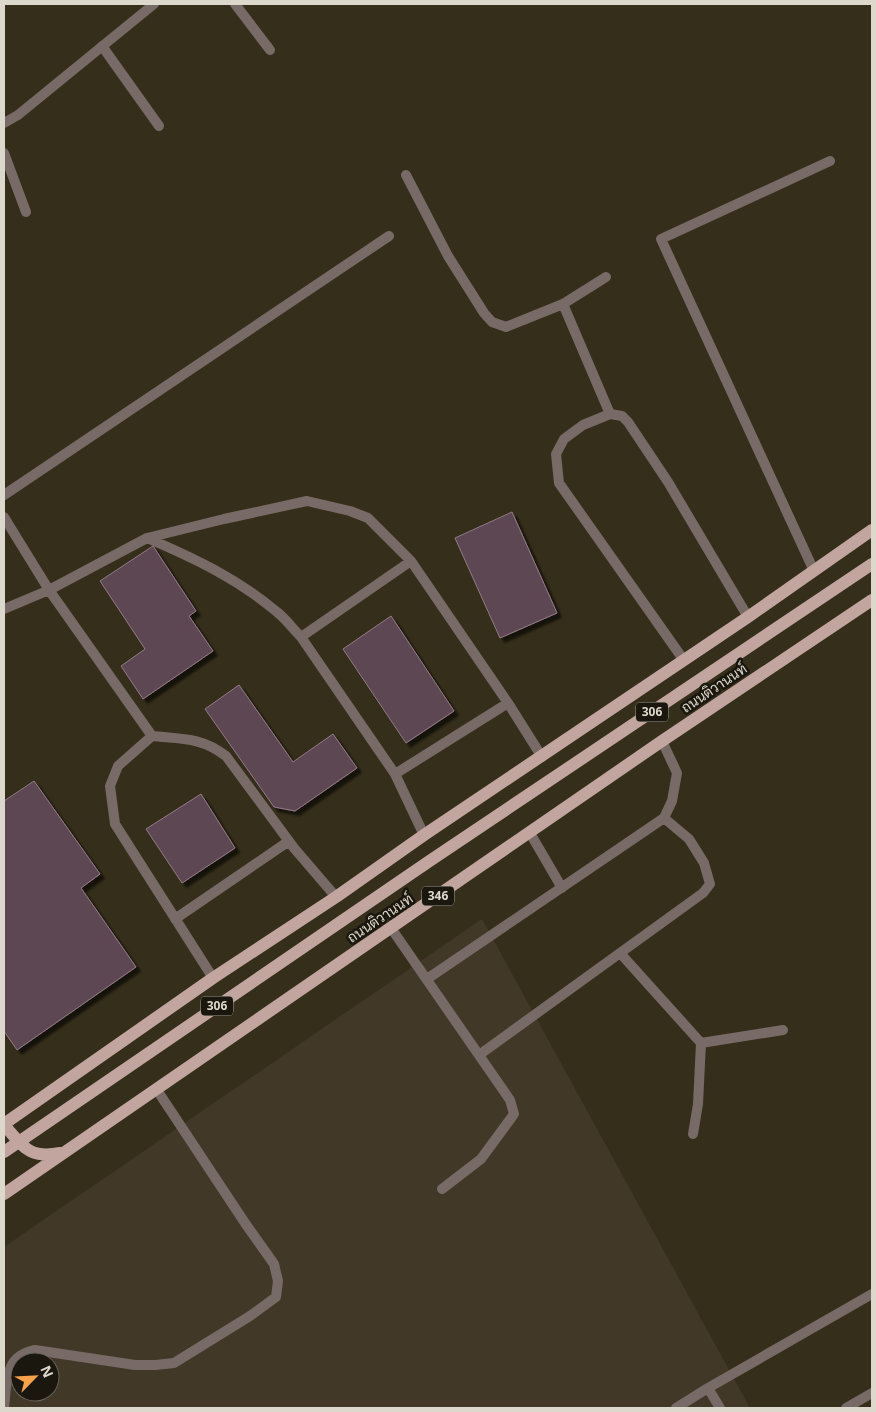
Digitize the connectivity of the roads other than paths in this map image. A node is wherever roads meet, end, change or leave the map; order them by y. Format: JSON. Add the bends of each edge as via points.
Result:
{"nodes":[{"id":1,"x":154,"y":4,"type":"edge"},
{"id":2,"x":235,"y":4,"type":"edge"},
{"id":3,"x":102,"y":46,"type":"junction"},
{"id":4,"x":270,"y":50,"type":"dead end"},
{"id":5,"x":4,"y":123,"type":"edge"},
{"id":6,"x":158,"y":126,"type":"dead end"},
{"id":7,"x":4,"y":153,"type":"edge"},
{"id":8,"x":830,"y":161,"type":"dead end"},
{"id":9,"x":406,"y":175,"type":"dead end"},
{"id":10,"x":26,"y":212,"type":"dead end"},
{"id":11,"x":389,"y":236,"type":"dead end"},
{"id":12,"x":606,"y":277,"type":"dead end"},
{"id":13,"x":563,"y":304,"type":"junction"},
{"id":14,"x":610,"y":414,"type":"junction"},
{"id":15,"x":4,"y":495,"type":"edge"},
{"id":16,"x":4,"y":517,"type":"edge"},
{"id":17,"x":872,"y":530,"type":"edge"},
{"id":18,"x":147,"y":538,"type":"junction"},
{"id":19,"x":411,"y":560,"type":"junction"},
{"id":20,"x":872,"y":564,"type":"edge"},
{"id":21,"x":814,"y":571,"type":"junction"},
{"id":22,"x":49,"y":590,"type":"junction"},
{"id":23,"x":872,"y":600,"type":"edge"},
{"id":24,"x":4,"y":609,"type":"edge"},
{"id":25,"x":748,"y":617,"type":"junction"},
{"id":26,"x":301,"y":638,"type":"junction"},
{"id":27,"x":684,"y":659,"type":"junction"},
{"id":28,"x":508,"y":703,"type":"junction"},
{"id":29,"x":152,"y":736,"type":"junction"},
{"id":30,"x":662,"y":741,"type":"junction"},
{"id":31,"x":542,"y":757,"type":"junction"},
{"id":32,"x":395,"y":774,"type":"junction"},
{"id":33,"x":664,"y":818,"type":"junction"},
{"id":34,"x":530,"y":833,"type":"junction"},
{"id":35,"x":424,"y":835,"type":"junction"},
{"id":36,"x":289,"y":841,"type":"junction"},
{"id":37,"x":562,"y":888,"type":"junction"},
{"id":38,"x":336,"y":897,"type":"junction"},
{"id":39,"x":175,"y":919,"type":"junction"},
{"id":40,"x":391,"y":928,"type":"junction"},
{"id":41,"x":620,"y":953,"type":"junction"},
{"id":42,"x":213,"y":978,"type":"junction"},
{"id":43,"x":427,"y":979,"type":"junction"},
{"id":44,"x":783,"y":1030,"type":"dead end"},
{"id":45,"x":701,"y":1043,"type":"junction"},
{"id":46,"x":479,"y":1056,"type":"junction"},
{"id":47,"x":156,"y":1090,"type":"junction"},
{"id":48,"x":4,"y":1124,"type":"edge"},
{"id":49,"x":694,"y":1134,"type":"dead end"},
{"id":50,"x":4,"y":1152,"type":"edge"},
{"id":51,"x":65,"y":1152,"type":"junction"},
{"id":52,"x":442,"y":1189,"type":"dead end"},
{"id":53,"x":4,"y":1194,"type":"edge"},
{"id":54,"x":872,"y":1294,"type":"edge"},
{"id":55,"x":708,"y":1388,"type":"junction"},
{"id":56,"x":872,"y":1393,"type":"edge"},
{"id":57,"x":4,"y":1408,"type":"edge"},
{"id":58,"x":676,"y":1408,"type":"edge"},
{"id":59,"x":720,"y":1408,"type":"edge"},
{"id":60,"x":846,"y":1408,"type":"edge"}],
"edges":[{"from":1,"to":3,"type":"street"},
{"from":2,"to":4,"type":"street"},
{"from":3,"to":5,"type":"street"},
{"from":3,"to":6,"type":"street"},
{"from":7,"to":10,"type":"street"},
{"from":8,"to":21,"type":"street","via":[[660,238]]},
{"from":9,"to":13,"type":"street","via":[[448,256],[492,322],[506,327]]},
{"from":11,"to":15,"type":"street"},
{"from":12,"to":13,"type":"street"},
{"from":13,"to":14,"type":"street"},
{"from":14,"to":25,"type":"street","via":[[622,416],[628,422],[668,482]]},
{"from":14,"to":27,"type":"street","via":[[583,425],[564,439],[556,454],[559,483]]},
{"from":16,"to":22,"type":"street"},
{"from":17,"to":21,"type":"main road"},
{"from":18,"to":19,"type":"street","via":[[307,502],[368,518]]},
{"from":18,"to":22,"type":"street"},
{"from":18,"to":26,"type":"street","via":[[239,583],[279,613]]},
{"from":19,"to":26,"type":"street"},
{"from":19,"to":28,"type":"street"},
{"from":20,"to":50,"type":"main road","number":"306"},
{"from":21,"to":25,"type":"main road"},
{"from":22,"to":24,"type":"street"},
{"from":22,"to":29,"type":"street"},
{"from":23,"to":30,"type":"main road","name":"ถนนติวานนท์","number":"346"},
{"from":25,"to":27,"type":"main road"},
{"from":26,"to":32,"type":"street"},
{"from":27,"to":31,"type":"main road"},
{"from":28,"to":31,"type":"street"},
{"from":28,"to":32,"type":"street"},
{"from":29,"to":36,"type":"street","via":[[196,740],[226,756]]},
{"from":29,"to":39,"type":"street","via":[[118,766],[110,786],[115,824]]},
{"from":30,"to":33,"type":"street","via":[[677,772],[672,801]]},
{"from":30,"to":34,"type":"main road","name":"ถนนติวานนท์","number":"346"},
{"from":31,"to":35,"type":"main road"},
{"from":32,"to":35,"type":"street"},
{"from":33,"to":37,"type":"street"},
{"from":33,"to":41,"type":"street","via":[[689,838],[704,864],[710,884],[703,893]]},
{"from":34,"to":37,"type":"street"},
{"from":34,"to":40,"type":"main road","name":"ถนนติวานนท์","number":"346"},
{"from":35,"to":38,"type":"main road"},
{"from":36,"to":38,"type":"street"},
{"from":36,"to":39,"type":"street"},
{"from":37,"to":43,"type":"street"},
{"from":38,"to":42,"type":"main road"},
{"from":39,"to":42,"type":"street"},
{"from":40,"to":43,"type":"street"},
{"from":40,"to":47,"type":"main road","name":"ถนนติวานนท์","number":"346"},
{"from":41,"to":45,"type":"street"},
{"from":41,"to":46,"type":"street"},
{"from":42,"to":48,"type":"main road"},
{"from":43,"to":46,"type":"street"},
{"from":44,"to":45,"type":"street"},
{"from":45,"to":49,"type":"street"},
{"from":46,"to":52,"type":"street","via":[[510,1100],[514,1114],[481,1159]]},
{"from":47,"to":51,"type":"main road","name":"ถนนติวานนท์","number":"346"},
{"from":47,"to":57,"type":"street","via":[[274,1264],[278,1281],[276,1296],[174,1363],[135,1365],[28,1351],[8,1369]]},
{"from":48,"to":51,"type":"main road","via":[[25,1148],[37,1155]]},
{"from":51,"to":53,"type":"main road","name":"ถนนติวานนท์","number":"346"},
{"from":54,"to":55,"type":"street"},
{"from":55,"to":58,"type":"street"},
{"from":55,"to":59,"type":"street"},
{"from":56,"to":60,"type":"street"}]}
